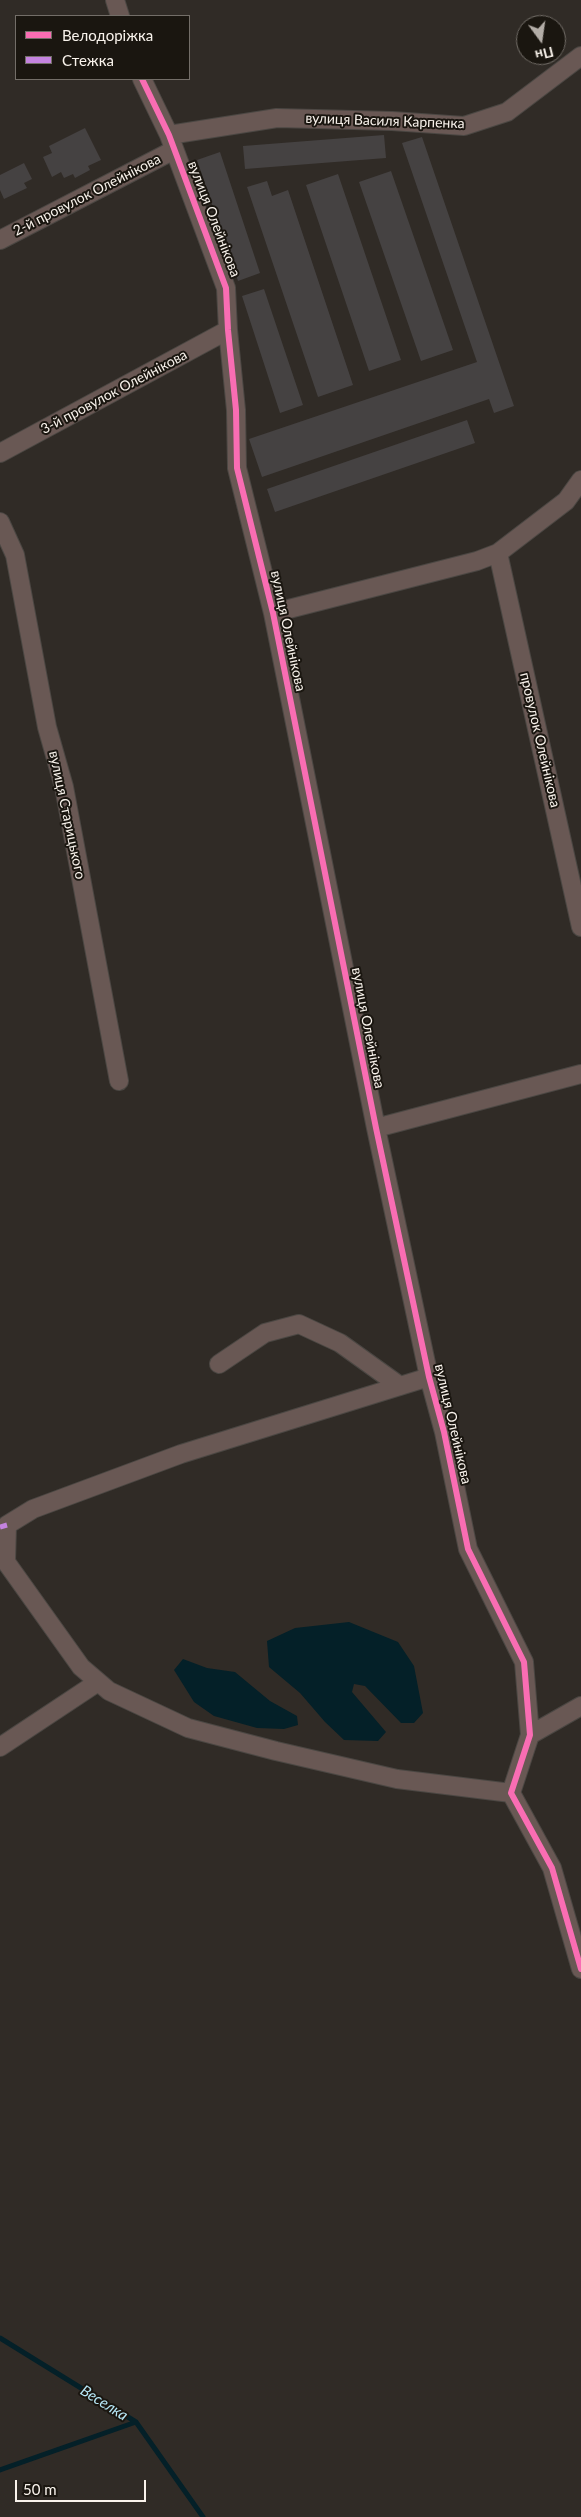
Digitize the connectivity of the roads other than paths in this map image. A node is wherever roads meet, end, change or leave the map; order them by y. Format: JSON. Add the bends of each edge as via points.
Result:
{"nodes":[{"id":1,"x":115,"y":0,"type":"edge"},
{"id":2,"x":120,"y":15,"type":"edge"},
{"id":3,"x":581,"y":56,"type":"edge"},
{"id":4,"x":142,"y":80,"type":"edge"},
{"id":5,"x":172,"y":142,"type":"junction"},
{"id":6,"x":0,"y":240,"type":"edge"},
{"id":7,"x":228,"y":330,"type":"junction"},
{"id":8,"x":0,"y":453,"type":"edge"},
{"id":9,"x":581,"y":480,"type":"edge"},
{"id":10,"x":0,"y":522,"type":"edge"},
{"id":11,"x":498,"y":553,"type":"junction"},
{"id":12,"x":273,"y":613,"type":"junction"},
{"id":13,"x":581,"y":927,"type":"edge"},
{"id":14,"x":581,"y":1074,"type":"edge"},
{"id":15,"x":119,"y":1081,"type":"dead end"},
{"id":16,"x":376,"y":1128,"type":"junction"},
{"id":17,"x":220,"y":1364,"type":"dead end"},
{"id":18,"x":429,"y":1377,"type":"junction"},
{"id":19,"x":400,"y":1386,"type":"junction"},
{"id":20,"x":98,"y":1682,"type":"junction"},
{"id":21,"x":581,"y":1706,"type":"edge"},
{"id":22,"x":530,"y":1735,"type":"junction"},
{"id":23,"x":0,"y":1747,"type":"edge"},
{"id":24,"x":511,"y":1793,"type":"junction"},
{"id":25,"x":581,"y":1969,"type":"edge"}],
"edges":[{"from":1,"to":2,"type":"street"},
{"from":3,"to":5,"type":"street","name":"вулиця Василя Карпенка","via":[[507,112],[464,126],[277,118]]},
{"from":4,"to":5,"type":"street","name":"вулиця Олейнікова"},
{"from":5,"to":6,"type":"street","name":"2-й провулок Олейнікова"},
{"from":5,"to":7,"type":"street","name":"вулиця Олейнікова","via":[[226,288]]},
{"from":7,"to":8,"type":"street","name":"3-й провулок Олейнікова"},
{"from":7,"to":12,"type":"street","name":"вулиця Олейнікова","via":[[238,468]]},
{"from":9,"to":11,"type":"street","via":[[566,501]]},
{"from":10,"to":15,"type":"street","name":"вулиця Старицького","via":[[15,555],[47,727],[64,787]]},
{"from":11,"to":12,"type":"street"},
{"from":11,"to":13,"type":"street","name":"провулок Олейнікова"},
{"from":12,"to":16,"type":"street","name":"вулиця Олейнікова"},
{"from":14,"to":16,"type":"street"},
{"from":16,"to":18,"type":"street","name":"вулиця Олейнікова"},
{"from":17,"to":19,"type":"street","via":[[265,1333],[298,1324],[340,1343]]},
{"from":18,"to":19,"type":"street"},
{"from":18,"to":22,"type":"street","name":"вулиця Олейнікова","via":[[444,1432],[468,1550],[524,1662]]},
{"from":19,"to":20,"type":"street","via":[[181,1454],[33,1509],[7,1525],[6,1562],[82,1667]]},
{"from":20,"to":23,"type":"street"},
{"from":20,"to":24,"type":"street","via":[[109,1691],[188,1728],[206,1733],[397,1779]]},
{"from":21,"to":22,"type":"street"},
{"from":22,"to":24,"type":"street","name":"вулиця Олейнікова"},
{"from":24,"to":25,"type":"street","via":[[552,1868]]}]}
